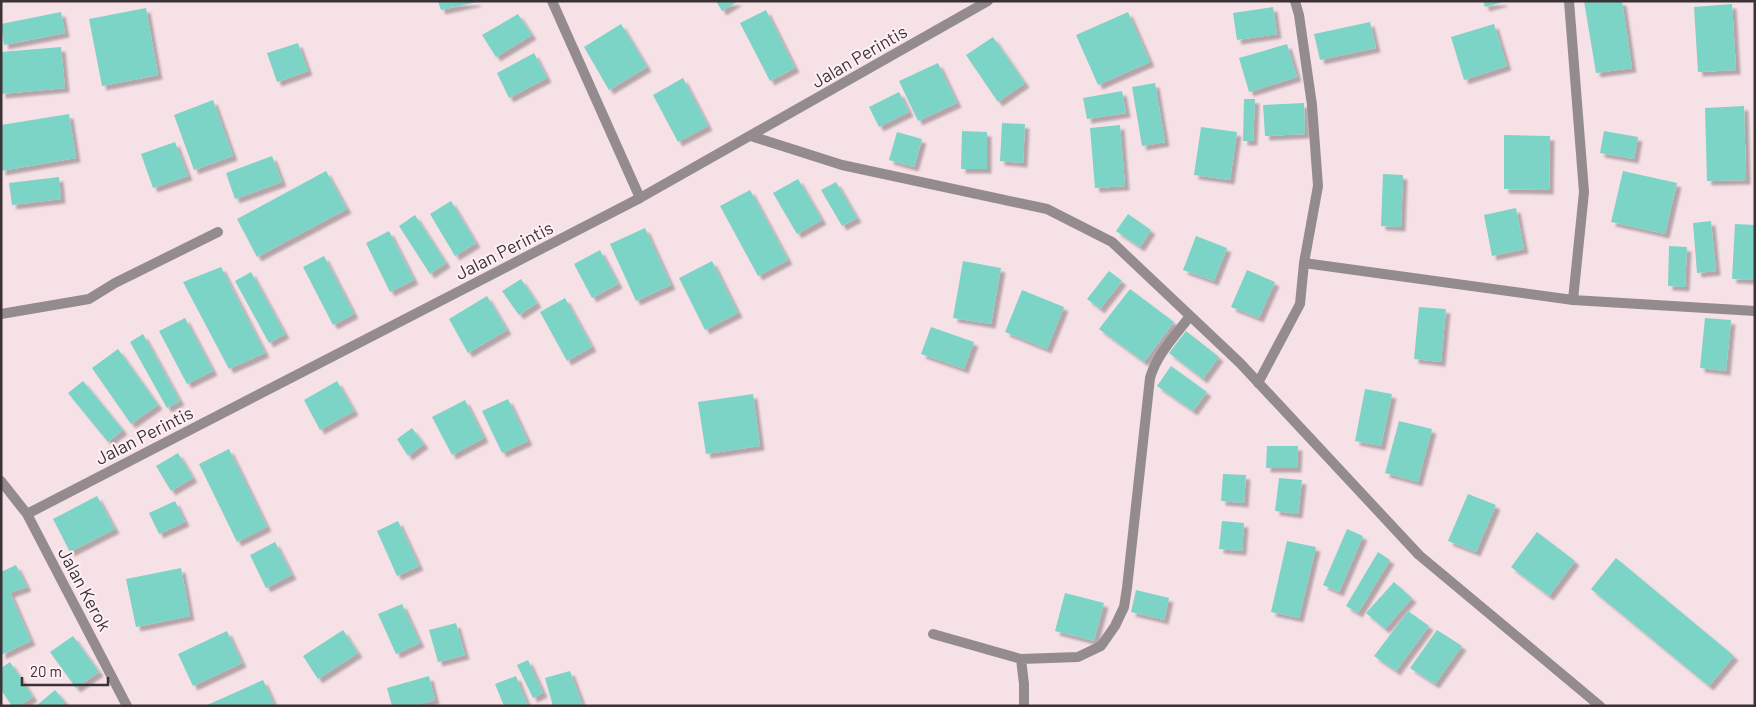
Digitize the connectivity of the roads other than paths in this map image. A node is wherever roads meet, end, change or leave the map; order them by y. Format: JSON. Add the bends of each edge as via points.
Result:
{"nodes":[{"id":1,"x":552,"y":1,"type":"edge"},
{"id":2,"x":988,"y":1,"type":"edge"},
{"id":3,"x":1295,"y":1,"type":"edge"},
{"id":4,"x":1569,"y":1,"type":"edge"},
{"id":5,"x":751,"y":136,"type":"junction"},
{"id":6,"x":640,"y":198,"type":"junction"},
{"id":7,"x":218,"y":232,"type":"dead end"},
{"id":8,"x":1304,"y":263,"type":"junction"},
{"id":9,"x":1573,"y":300,"type":"junction"},
{"id":10,"x":1755,"y":311,"type":"edge"},
{"id":11,"x":1,"y":314,"type":"edge"},
{"id":12,"x":1190,"y":316,"type":"junction"},
{"id":13,"x":1258,"y":383,"type":"junction"},
{"id":14,"x":1,"y":481,"type":"edge"},
{"id":15,"x":27,"y":514,"type":"junction"},
{"id":16,"x":933,"y":634,"type":"dead end"},
{"id":17,"x":1021,"y":659,"type":"junction"},
{"id":18,"x":127,"y":706,"type":"edge"},
{"id":19,"x":1024,"y":706,"type":"edge"},
{"id":20,"x":1600,"y":706,"type":"edge"}],
"edges":[{"from":1,"to":6,"type":"street"},
{"from":2,"to":5,"type":"street","name":"Jalan Perintis"},
{"from":3,"to":8,"type":"street","via":[[1300,15],[1312,105],[1318,186]]},
{"from":4,"to":9,"type":"street","via":[[1584,192]]},
{"from":5,"to":6,"type":"street","name":"Jalan Perintis"},
{"from":5,"to":12,"type":"street","via":[[842,165],[1047,209],[1112,242]]},
{"from":6,"to":15,"type":"street","name":"Jalan Perintis"},
{"from":7,"to":11,"type":"street","via":[[89,299]]},
{"from":8,"to":9,"type":"street"},
{"from":8,"to":13,"type":"street","via":[[1300,304]]},
{"from":9,"to":10,"type":"street"},
{"from":12,"to":13,"type":"street"},
{"from":12,"to":17,"type":"street","via":[[1161,354],[1150,378],[1127,588],[1124,607],[1115,626],[1102,646],[1078,657]]},
{"from":13,"to":20,"type":"street","via":[[1418,555]]},
{"from":14,"to":15,"type":"street","name":"Jalan Kerok"},
{"from":15,"to":18,"type":"street","name":"Jalan Kerok"},
{"from":16,"to":17,"type":"street"},
{"from":17,"to":19,"type":"street"}]}
